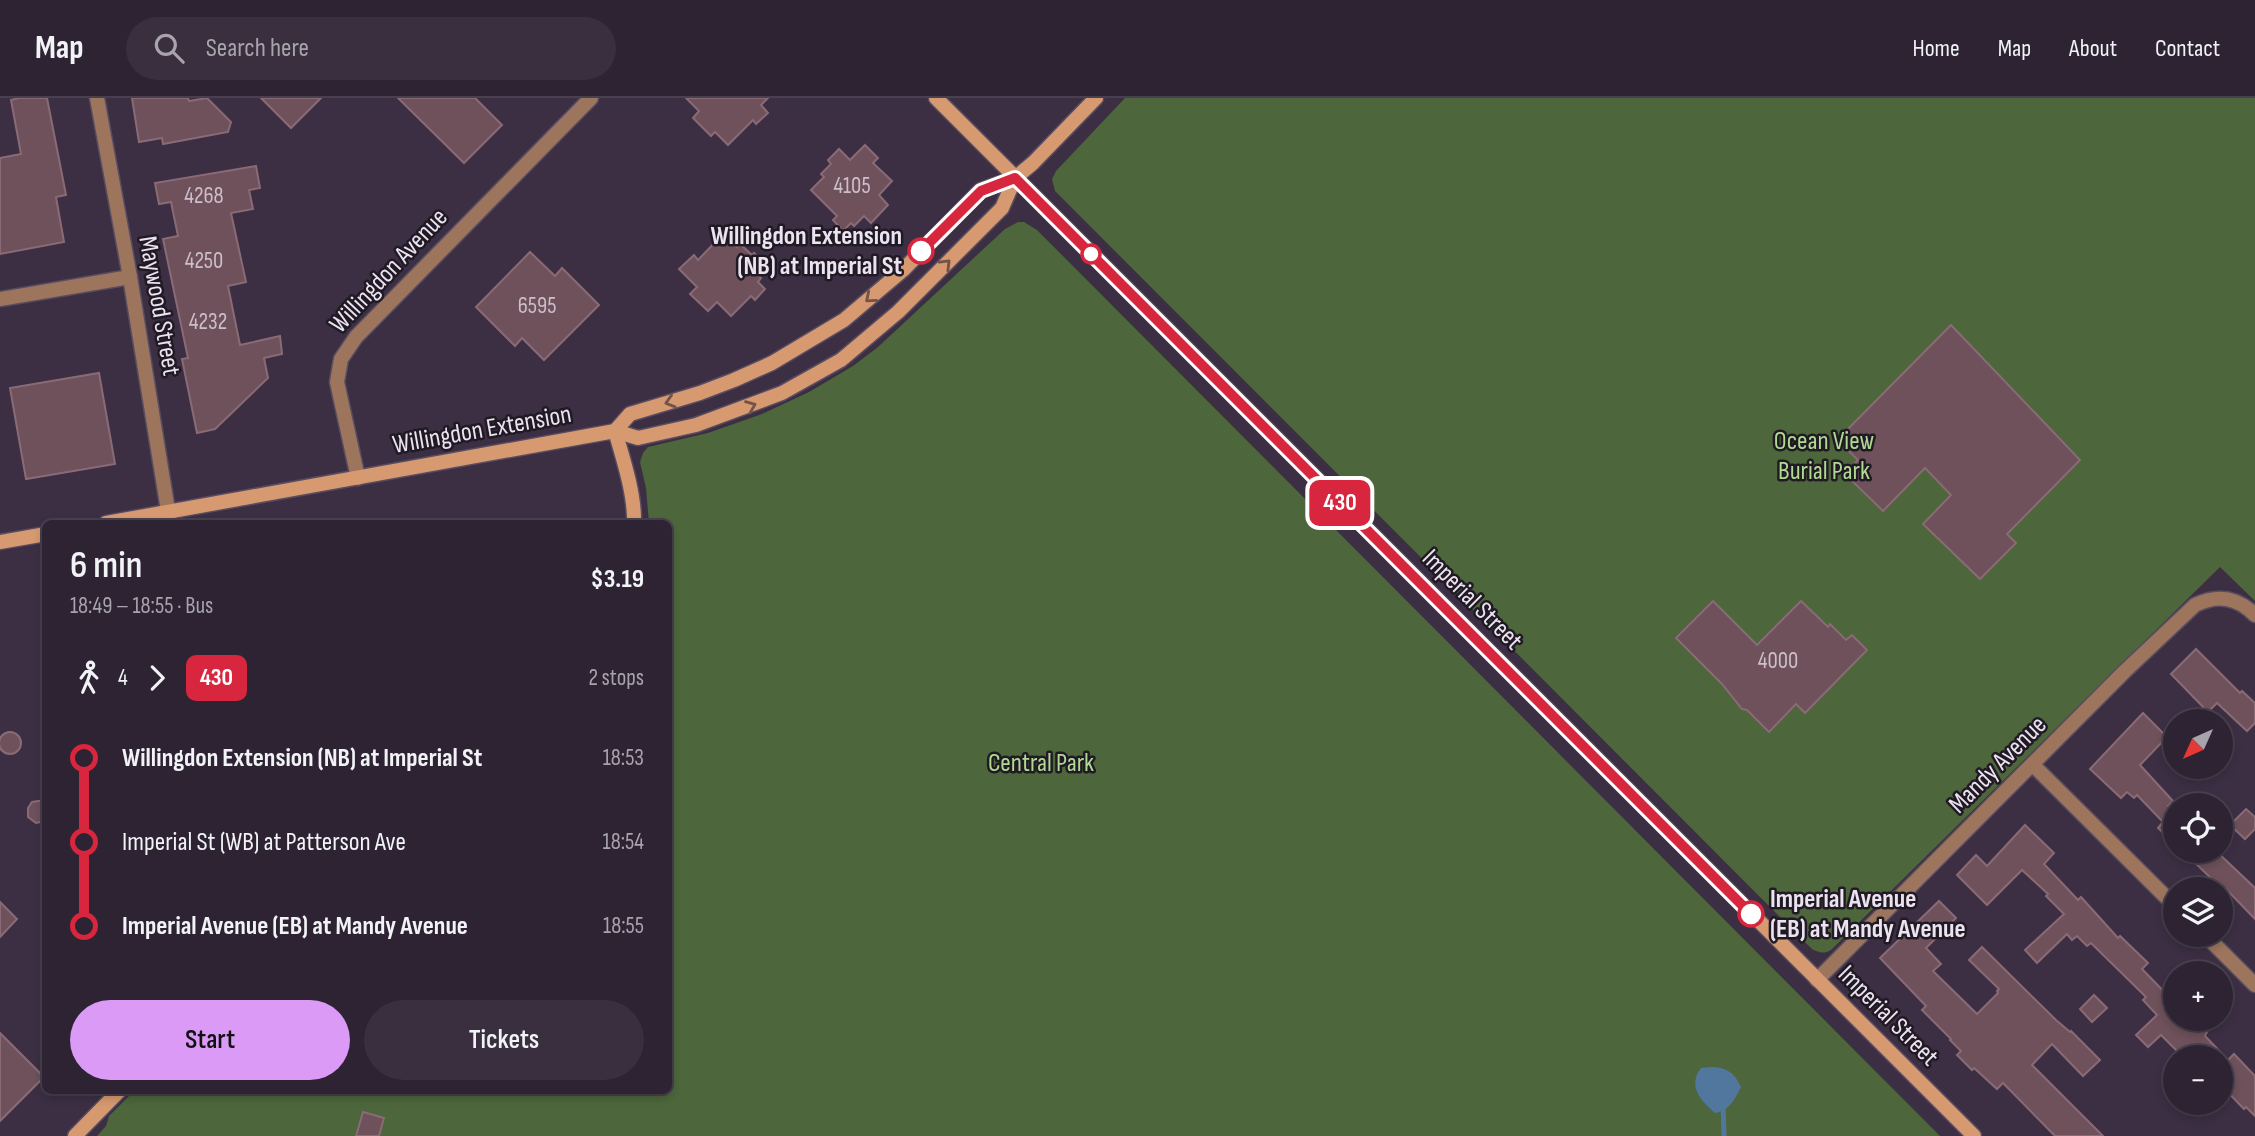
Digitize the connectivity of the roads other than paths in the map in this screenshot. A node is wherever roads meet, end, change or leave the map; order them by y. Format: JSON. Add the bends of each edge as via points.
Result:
{"nodes":[{"id":1,"x":97,"y":98,"type":"edge"},
{"id":2,"x":591,"y":98,"type":"edge"},
{"id":3,"x":936,"y":98,"type":"edge"},
{"id":4,"x":1096,"y":98,"type":"edge"},
{"id":5,"x":1015,"y":178,"type":"junction"},
{"id":6,"x":130,"y":277,"type":"junction"},
{"id":7,"x":0,"y":299,"type":"edge"},
{"id":8,"x":615,"y":431,"type":"junction"},
{"id":9,"x":358,"y":478,"type":"junction"},
{"id":10,"x":169,"y":518,"type":"edge"},
{"id":11,"x":144,"y":520,"type":"edge"},
{"id":12,"x":634,"y":520,"type":"edge"},
{"id":13,"x":42,"y":535,"type":"edge"},
{"id":14,"x":0,"y":542,"type":"edge"},
{"id":15,"x":2255,"y":615,"type":"edge"},
{"id":16,"x":2033,"y":765,"type":"junction"},
{"id":17,"x":2163,"y":894,"type":"edge"},
{"id":18,"x":2217,"y":947,"type":"edge"},
{"id":19,"x":1817,"y":980,"type":"junction"},
{"id":20,"x":2255,"y":985,"type":"edge"},
{"id":21,"x":116,"y":1094,"type":"edge"},
{"id":22,"x":75,"y":1136,"type":"edge"},
{"id":23,"x":1974,"y":1136,"type":"edge"}],
"edges":[{"from":1,"to":6,"type":"street","name":"Maywood Street"},
{"from":2,"to":9,"type":"street","name":"Willingdon Avenue","via":[[356,337],[341,359],[337,382]]},
{"from":3,"to":5,"type":"main road","name":"Imperial Street"},
{"from":4,"to":5,"type":"main road"},
{"from":5,"to":8,"type":"main road","name":"Willingdon Extension","one_way":true,"via":[[981,191],[903,270],[844,320],[734,380],[630,414]]},
{"from":8,"to":5,"type":"main road","name":"Willingdon Extension","one_way":true,"via":[[638,439],[696,425],[782,393],[832,365],[898,312],[1002,208]]},
{"from":5,"to":19,"type":"main road","name":"Imperial Street"},
{"from":6,"to":7,"type":"street"},
{"from":6,"to":10,"type":"street","name":"Maywood Street"},
{"from":8,"to":9,"type":"main road","name":"Willingdon Extension"},
{"from":8,"to":12,"type":"main road"},
{"from":9,"to":10,"type":"main road"},
{"from":10,"to":11,"type":"main road"},
{"from":13,"to":14,"type":"main road"},
{"from":15,"to":16,"type":"street","name":"Mandy Avenue","via":[[2235,600],[2208,599],[2195,605]]},
{"from":16,"to":17,"type":"street"},
{"from":16,"to":19,"type":"street","name":"Mandy Avenue"},
{"from":18,"to":20,"type":"street"},
{"from":19,"to":23,"type":"main road","name":"Imperial Street"},
{"from":21,"to":22,"type":"main road"}]}
